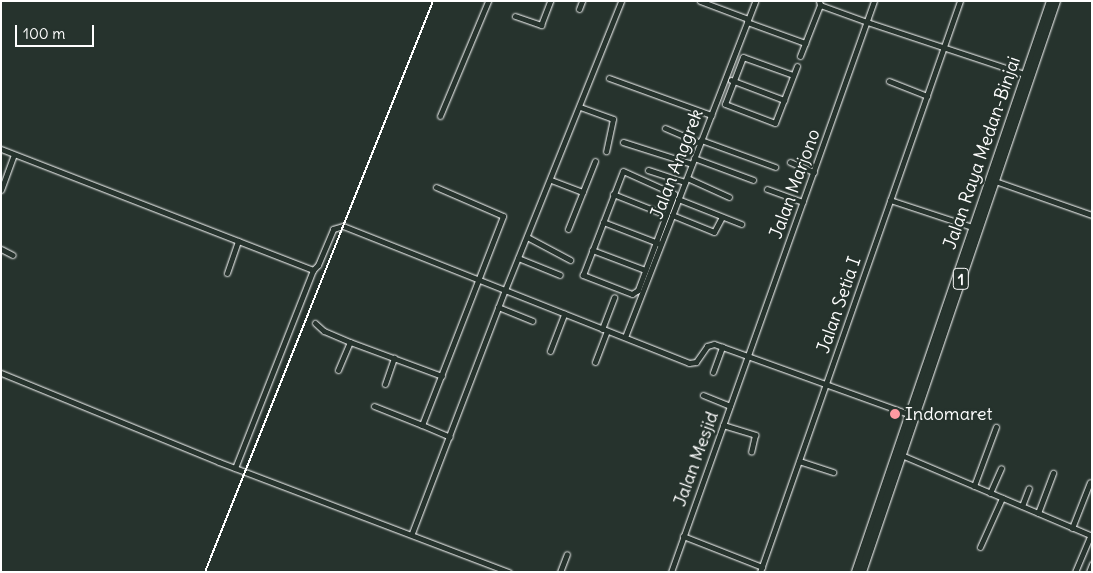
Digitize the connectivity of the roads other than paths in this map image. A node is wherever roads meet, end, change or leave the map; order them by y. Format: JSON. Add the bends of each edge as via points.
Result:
{"nodes":[{"id":1,"x":488,"y":1,"type":"edge"},
{"id":2,"x":550,"y":1,"type":"edge"},
{"id":3,"x":582,"y":1,"type":"edge"},
{"id":4,"x":621,"y":1,"type":"edge"},
{"id":5,"x":700,"y":1,"type":"edge"},
{"id":6,"x":755,"y":1,"type":"edge"},
{"id":7,"x":874,"y":1,"type":"edge"},
{"id":8,"x":960,"y":1,"type":"edge"},
{"id":9,"x":1051,"y":1,"type":"edge"},
{"id":10,"x":1056,"y":1,"type":"edge"},
{"id":11,"x":820,"y":3,"type":"edge"},
{"id":12,"x":579,"y":9,"type":"dead end"},
{"id":13,"x":515,"y":16,"type":"dead end"},
{"id":14,"x":747,"y":20,"type":"junction"},
{"id":15,"x":867,"y":22,"type":"junction"},
{"id":16,"x":805,"y":44,"type":"junction"},
{"id":17,"x":943,"y":48,"type":"junction"},
{"id":18,"x":800,"y":56,"type":"dead end"},
{"id":19,"x":797,"y":66,"type":"dead end"},
{"id":20,"x":1024,"y":74,"type":"junction"},
{"id":21,"x":793,"y":75,"type":"junction"},
{"id":22,"x":609,"y":78,"type":"dead end"},
{"id":23,"x":725,"y":78,"type":"junction"},
{"id":24,"x":732,"y":81,"type":"junction"},
{"id":25,"x":888,"y":81,"type":"dead end"},
{"id":26,"x":926,"y":96,"type":"junction"},
{"id":27,"x":784,"y":100,"type":"junction"},
{"id":28,"x":580,"y":107,"type":"junction"},
{"id":29,"x":711,"y":115,"type":"junction"},
{"id":30,"x":440,"y":116,"type":"dead end"},
{"id":31,"x":665,"y":128,"type":"dead end"},
{"id":32,"x":623,"y":142,"type":"dead end"},
{"id":33,"x":701,"y":142,"type":"junction"},
{"id":34,"x":1003,"y":146,"type":"junction"},
{"id":35,"x":1,"y":150,"type":"edge"},
{"id":36,"x":606,"y":151,"type":"dead end"},
{"id":37,"x":14,"y":155,"type":"junction"},
{"id":38,"x":694,"y":158,"type":"junction"},
{"id":39,"x":595,"y":161,"type":"dead end"},
{"id":40,"x":790,"y":162,"type":"dead end"},
{"id":41,"x":692,"y":164,"type":"junction"},
{"id":42,"x":775,"y":167,"type":"dead end"},
{"id":43,"x":648,"y":170,"type":"dead end"},
{"id":44,"x":814,"y":172,"type":"junction"},
{"id":45,"x":551,"y":180,"type":"junction"},
{"id":46,"x":686,"y":180,"type":"junction"},
{"id":47,"x":753,"y":180,"type":"dead end"},
{"id":48,"x":995,"y":181,"type":"junction"},
{"id":49,"x":436,"y":187,"type":"dead end"},
{"id":50,"x":767,"y":189,"type":"dead end"},
{"id":51,"x":1,"y":190,"type":"edge"},
{"id":52,"x":584,"y":192,"type":"junction"},
{"id":53,"x":613,"y":194,"type":"junction"},
{"id":54,"x":730,"y":197,"type":"dead end"},
{"id":55,"x":678,"y":200,"type":"junction"},
{"id":56,"x":890,"y":200,"type":"junction"},
{"id":57,"x":803,"y":202,"type":"junction"},
{"id":58,"x":666,"y":215,"type":"junction"},
{"id":59,"x":672,"y":215,"type":"junction"},
{"id":60,"x":1092,"y":215,"type":"edge"},
{"id":61,"x":722,"y":217,"type":"junction"},
{"id":62,"x":603,"y":222,"type":"junction"},
{"id":63,"x":741,"y":224,"type":"dead end"},
{"id":64,"x":972,"y":227,"type":"junction"},
{"id":65,"x":568,"y":230,"type":"dead end"},
{"id":66,"x":527,"y":237,"type":"junction"},
{"id":67,"x":238,"y":241,"type":"junction"},
{"id":68,"x":658,"y":243,"type":"junction"},
{"id":69,"x":1,"y":249,"type":"edge"},
{"id":70,"x":592,"y":250,"type":"junction"},
{"id":71,"x":13,"y":255,"type":"dead end"},
{"id":72,"x":518,"y":258,"type":"junction"},
{"id":73,"x":570,"y":260,"type":"dead end"},
{"id":74,"x":313,"y":270,"type":"junction"},
{"id":75,"x":645,"y":270,"type":"junction"},
{"id":76,"x":227,"y":272,"type":"dead end"},
{"id":77,"x":560,"y":275,"type":"dead end"},
{"id":78,"x":479,"y":280,"type":"junction"},
{"id":79,"x":505,"y":290,"type":"junction"},
{"id":80,"x":614,"y":297,"type":"dead end"},
{"id":81,"x":498,"y":307,"type":"junction"},
{"id":82,"x":564,"y":314,"type":"junction"},
{"id":83,"x":532,"y":321,"type":"dead end"},
{"id":84,"x":315,"y":323,"type":"dead end"},
{"id":85,"x":605,"y":330,"type":"junction"},
{"id":86,"x":625,"y":338,"type":"junction"},
{"id":87,"x":350,"y":342,"type":"junction"},
{"id":88,"x":722,"y":347,"type":"junction"},
{"id":89,"x":550,"y":350,"type":"dead end"},
{"id":90,"x":748,"y":355,"type":"junction"},
{"id":91,"x":394,"y":358,"type":"junction"},
{"id":92,"x":595,"y":362,"type":"dead end"},
{"id":93,"x":338,"y":370,"type":"dead end"},
{"id":94,"x":713,"y":372,"type":"dead end"},
{"id":95,"x":1,"y":373,"type":"edge"},
{"id":96,"x":442,"y":376,"type":"junction"},
{"id":97,"x":826,"y":383,"type":"junction"},
{"id":98,"x":385,"y":384,"type":"dead end"},
{"id":99,"x":703,"y":395,"type":"dead end"},
{"id":100,"x":374,"y":406,"type":"dead end"},
{"id":101,"x":730,"y":406,"type":"junction"},
{"id":102,"x":908,"y":414,"type":"junction"},
{"id":103,"x":422,"y":425,"type":"junction"},
{"id":104,"x":723,"y":425,"type":"junction"},
{"id":105,"x":996,"y":426,"type":"dead end"},
{"id":106,"x":450,"y":436,"type":"junction"},
{"id":107,"x":751,"y":452,"type":"dead end"},
{"id":108,"x":898,"y":454,"type":"junction"},
{"id":109,"x":799,"y":461,"type":"junction"},
{"id":110,"x":235,"y":468,"type":"junction"},
{"id":111,"x":1001,"y":468,"type":"dead end"},
{"id":112,"x":833,"y":472,"type":"dead end"},
{"id":113,"x":1053,"y":474,"type":"dead end"},
{"id":114,"x":1090,"y":482,"type":"dead end"},
{"id":115,"x":974,"y":486,"type":"junction"},
{"id":116,"x":1029,"y":488,"type":"dead end"},
{"id":117,"x":990,"y":493,"type":"junction"},
{"id":118,"x":1002,"y":498,"type":"junction"},
{"id":119,"x":1022,"y":506,"type":"junction"},
{"id":120,"x":1038,"y":513,"type":"junction"},
{"id":121,"x":1072,"y":528,"type":"junction"},
{"id":122,"x":412,"y":533,"type":"junction"},
{"id":123,"x":684,"y":536,"type":"junction"},
{"id":124,"x":1091,"y":536,"type":"edge"},
{"id":125,"x":980,"y":547,"type":"dead end"},
{"id":126,"x":567,"y":554,"type":"dead end"},
{"id":127,"x":1092,"y":564,"type":"edge"},
{"id":128,"x":761,"y":569,"type":"edge"},
{"id":129,"x":509,"y":572,"type":"edge"},
{"id":130,"x":560,"y":572,"type":"edge"},
{"id":131,"x":671,"y":572,"type":"edge"},
{"id":132,"x":856,"y":572,"type":"edge"},
{"id":133,"x":862,"y":572,"type":"edge"},
{"id":134,"x":1075,"y":572,"type":"edge"},
{"id":135,"x":1089,"y":572,"type":"edge"}],
"edges":[{"from":1,"to":30,"type":"street"},
{"from":2,"to":13,"type":"street","via":[[541,25]]},
{"from":3,"to":12,"type":"street"},
{"from":4,"to":28,"type":"street"},
{"from":5,"to":14,"type":"street"},
{"from":6,"to":14,"type":"street","name":"Jalan Anggrek"},
{"from":7,"to":15,"type":"street","name":"Jalan Marjono"},
{"from":8,"to":17,"type":"street","name":"Jalan Setia I"},
{"from":9,"to":20,"type":"highway","name":"Jalan Raya Medan-Binjai","number":"1"},
{"from":10,"to":34,"type":"highway","name":"Jalan Raya Medan-Binjai","number":"1"},
{"from":11,"to":15,"type":"street"},
{"from":11,"to":16,"type":"street"},
{"from":14,"to":16,"type":"street"},
{"from":14,"to":23,"type":"street","name":"Jalan Anggrek"},
{"from":15,"to":17,"type":"street"},
{"from":15,"to":44,"type":"street","name":"Jalan Marjono"},
{"from":16,"to":18,"type":"street"},
{"from":17,"to":20,"type":"street"},
{"from":17,"to":26,"type":"street","name":"Jalan Setia I"},
{"from":19,"to":21,"type":"street"},
{"from":20,"to":34,"type":"highway","name":"Jalan Raya Medan-Binjai","number":"1"},
{"from":21,"to":24,"type":"street","via":[[746,56],[741,59]]},
{"from":21,"to":27,"type":"street"},
{"from":22,"to":29,"type":"street"},
{"from":23,"to":24,"type":"street"},
{"from":23,"to":29,"type":"street","name":"Jalan Anggrek"},
{"from":24,"to":27,"type":"street"},
{"from":24,"to":27,"type":"street","via":[[725,104],[773,122]]},
{"from":25,"to":26,"type":"street"},
{"from":26,"to":56,"type":"street","name":"Jalan Setia I"},
{"from":28,"to":36,"type":"street","via":[[614,119]]},
{"from":28,"to":45,"type":"street"},
{"from":29,"to":33,"type":"street","name":"Jalan Anggrek"},
{"from":31,"to":33,"type":"street"},
{"from":32,"to":41,"type":"street"},
{"from":33,"to":38,"type":"street","name":"Jalan Anggrek"},
{"from":33,"to":42,"type":"street"},
{"from":34,"to":48,"type":"highway","name":"Jalan Raya Medan-Binjai","number":"1"},
{"from":34,"to":64,"type":"highway","name":"Jalan Raya Medan-Binjai","number":"1"},
{"from":35,"to":37,"type":"street"},
{"from":37,"to":51,"type":"street"},
{"from":37,"to":67,"type":"street"},
{"from":38,"to":41,"type":"street","name":"Jalan Anggrek"},
{"from":38,"to":47,"type":"street"},
{"from":39,"to":52,"type":"street"},
{"from":40,"to":44,"type":"street"},
{"from":41,"to":46,"type":"street","name":"Jalan Anggrek"},
{"from":43,"to":46,"type":"street"},
{"from":44,"to":57,"type":"street","name":"Jalan Marjono"},
{"from":45,"to":52,"type":"street"},
{"from":45,"to":66,"type":"street"},
{"from":46,"to":54,"type":"street"},
{"from":46,"to":55,"type":"street","name":"Jalan Anggrek"},
{"from":48,"to":60,"type":"street"},
{"from":48,"to":108,"type":"highway","name":"Jalan Raya Medan-Binjai","number":"1"},
{"from":49,"to":78,"type":"street","via":[[503,216]]},
{"from":50,"to":57,"type":"street"},
{"from":52,"to":65,"type":"street"},
{"from":53,"to":58,"type":"street"},
{"from":53,"to":58,"type":"street","via":[[621,173],[626,172],[673,192]]},
{"from":53,"to":62,"type":"street"},
{"from":55,"to":59,"type":"street","name":"Jalan Anggrek"},
{"from":55,"to":61,"type":"street"},
{"from":56,"to":64,"type":"street"},
{"from":56,"to":97,"type":"street","name":"Jalan Setia I"},
{"from":57,"to":90,"type":"street","name":"Jalan Marjono"},
{"from":58,"to":68,"type":"street"},
{"from":59,"to":61,"type":"street","via":[[714,232]]},
{"from":59,"to":68,"type":"street","name":"Jalan Anggrek"},
{"from":61,"to":63,"type":"street"},
{"from":62,"to":68,"type":"street"},
{"from":62,"to":70,"type":"street"},
{"from":64,"to":102,"type":"highway","name":"Jalan Raya Medan-Binjai","number":"1"},
{"from":66,"to":72,"type":"street"},
{"from":66,"to":73,"type":"street"},
{"from":67,"to":74,"type":"street"},
{"from":67,"to":76,"type":"street"},
{"from":68,"to":75,"type":"street"},
{"from":68,"to":86,"type":"street","name":"Jalan Anggrek"},
{"from":69,"to":71,"type":"street"},
{"from":70,"to":75,"type":"street"},
{"from":70,"to":75,"type":"street","via":[[584,276],[632,294],[638,290]]},
{"from":72,"to":77,"type":"street"},
{"from":72,"to":79,"type":"street"},
{"from":74,"to":78,"type":"street","via":[[330,233],[339,226]]},
{"from":74,"to":110,"type":"street"},
{"from":78,"to":79,"type":"street"},
{"from":78,"to":96,"type":"street"},
{"from":79,"to":81,"type":"street"},
{"from":79,"to":82,"type":"street"},
{"from":80,"to":85,"type":"street"},
{"from":81,"to":83,"type":"street"},
{"from":81,"to":106,"type":"street"},
{"from":82,"to":85,"type":"street"},
{"from":82,"to":89,"type":"street"},
{"from":84,"to":87,"type":"street","via":[[324,331]]},
{"from":85,"to":86,"type":"street"},
{"from":85,"to":92,"type":"street"},
{"from":86,"to":88,"type":"street","via":[[689,363],[696,362],[710,344]]},
{"from":87,"to":91,"type":"street"},
{"from":87,"to":93,"type":"street"},
{"from":88,"to":90,"type":"street"},
{"from":88,"to":94,"type":"street"},
{"from":90,"to":97,"type":"street"},
{"from":90,"to":101,"type":"street","name":"Jalan Mesjid"},
{"from":91,"to":96,"type":"street"},
{"from":91,"to":98,"type":"street"},
{"from":95,"to":110,"type":"street"},
{"from":96,"to":103,"type":"street"},
{"from":97,"to":102,"type":"street"},
{"from":97,"to":109,"type":"street","name":"Jalan Setia I"},
{"from":99,"to":101,"type":"street"},
{"from":100,"to":103,"type":"street"},
{"from":101,"to":104,"type":"street","name":"Jalan Mesjid"},
{"from":102,"to":108,"type":"highway","name":"Jalan Raya Medan-Binjai","number":"1"},
{"from":103,"to":106,"type":"street"},
{"from":104,"to":107,"type":"street","via":[[755,435]]},
{"from":104,"to":123,"type":"street","name":"Jalan Mesjid"},
{"from":105,"to":115,"type":"street"},
{"from":106,"to":122,"type":"street"},
{"from":108,"to":115,"type":"street"},
{"from":108,"to":132,"type":"highway","name":"Jalan Raya Medan-Binjai","number":"1"},
{"from":108,"to":133,"type":"highway","name":"Jalan Raya Medan-Binjai","number":"1"},
{"from":109,"to":112,"type":"street"},
{"from":109,"to":128,"type":"street","name":"Jalan Setia I"},
{"from":110,"to":122,"type":"street"},
{"from":111,"to":117,"type":"street"},
{"from":113,"to":120,"type":"street"},
{"from":114,"to":121,"type":"street"},
{"from":115,"to":117,"type":"street"},
{"from":116,"to":119,"type":"street"},
{"from":117,"to":118,"type":"street"},
{"from":118,"to":119,"type":"street"},
{"from":118,"to":125,"type":"street"},
{"from":119,"to":120,"type":"street"},
{"from":120,"to":121,"type":"street"},
{"from":121,"to":124,"type":"street"},
{"from":122,"to":129,"type":"street"},
{"from":123,"to":128,"type":"street"},
{"from":123,"to":131,"type":"street","name":"Jalan Mesjid"},
{"from":124,"to":134,"type":"street"},
{"from":126,"to":130,"type":"street"},
{"from":127,"to":135,"type":"street"}]}
